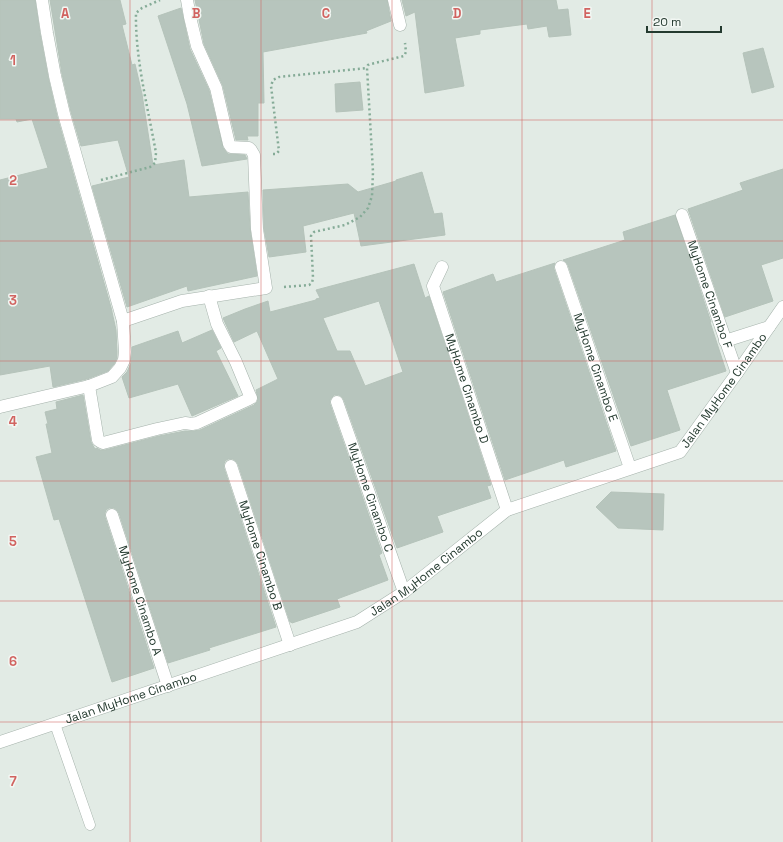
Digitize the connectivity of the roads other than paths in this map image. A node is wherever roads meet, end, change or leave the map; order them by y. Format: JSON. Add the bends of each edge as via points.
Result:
{"nodes":[{"id":1,"x":42,"y":0,"type":"edge"},
{"id":2,"x":187,"y":0,"type":"edge"},
{"id":3,"x":394,"y":0,"type":"edge"},
{"id":4,"x":400,"y":25,"type":"road end"},
{"id":5,"x":682,"y":215,"type":"dead end"},
{"id":6,"x":442,"y":267,"type":"dead end"},
{"id":7,"x":561,"y":267,"type":"dead end"},
{"id":8,"x":209,"y":296,"type":"junction"},
{"id":9,"x":783,"y":306,"type":"edge"},
{"id":10,"x":123,"y":321,"type":"junction"},
{"id":11,"x":769,"y":327,"type":"junction"},
{"id":12,"x":725,"y":341,"type":"junction"},
{"id":13,"x":737,"y":373,"type":"junction"},
{"id":14,"x":89,"y":386,"type":"junction"},
{"id":15,"x":337,"y":402,"type":"dead end"},
{"id":16,"x":0,"y":407,"type":"edge"},
{"id":17,"x":231,"y":466,"type":"dead end"},
{"id":18,"x":630,"y":468,"type":"junction"},
{"id":19,"x":506,"y":510,"type":"junction"},
{"id":20,"x":112,"y":515,"type":"dead end"},
{"id":21,"x":404,"y":592,"type":"junction"},
{"id":22,"x":290,"y":645,"type":"junction"},
{"id":23,"x":168,"y":686,"type":"junction"},
{"id":24,"x":55,"y":724,"type":"junction"},
{"id":25,"x":0,"y":742,"type":"edge"},
{"id":26,"x":90,"y":825,"type":"dead end"}],
"edges":[{"from":1,"to":10,"type":"street","via":[[64,114]]},
{"from":2,"to":8,"type":"street","via":[[198,46],[216,88],[229,144],[231,147],[249,148],[254,155],[257,229],[266,288]]},
{"from":3,"to":4,"type":"street"},
{"from":5,"to":12,"type":"street","name":"MyHome Cinambo F"},
{"from":6,"to":19,"type":"street","name":"MyHome Cinambo D","via":[[433,286]]},
{"from":7,"to":18,"type":"street","name":"MyHome Cinambo E"},
{"from":8,"to":10,"type":"street","via":[[182,301]]},
{"from":8,"to":14,"type":"street","via":[[217,324],[236,362],[249,399],[197,423],[184,423],[103,443],[98,440]]},
{"from":9,"to":11,"type":"street","name":"Jalan MyHome Cinambo"},
{"from":10,"to":14,"type":"street","via":[[125,352],[120,368],[112,377]]},
{"from":11,"to":12,"type":"street"},
{"from":11,"to":13,"type":"street","name":"Jalan MyHome Cinambo"},
{"from":12,"to":13,"type":"street","name":"MyHome Cinambo F"},
{"from":13,"to":18,"type":"street","name":"Jalan MyHome Cinambo","via":[[680,452]]},
{"from":14,"to":16,"type":"street"},
{"from":15,"to":21,"type":"street","name":"MyHome Cinambo C"},
{"from":17,"to":22,"type":"street","name":"MyHome Cinambo B"},
{"from":18,"to":19,"type":"street","name":"Jalan MyHome Cinambo"},
{"from":19,"to":21,"type":"street","name":"Jalan MyHome Cinambo"},
{"from":20,"to":23,"type":"street","name":"MyHome Cinambo A"},
{"from":21,"to":22,"type":"street","name":"Jalan MyHome Cinambo","via":[[357,622]]},
{"from":22,"to":23,"type":"street","name":"Jalan MyHome Cinambo"},
{"from":23,"to":24,"type":"street","name":"Jalan MyHome Cinambo"},
{"from":24,"to":25,"type":"street","name":"Jalan MyHome Cinambo"},
{"from":24,"to":26,"type":"lane"}]}
